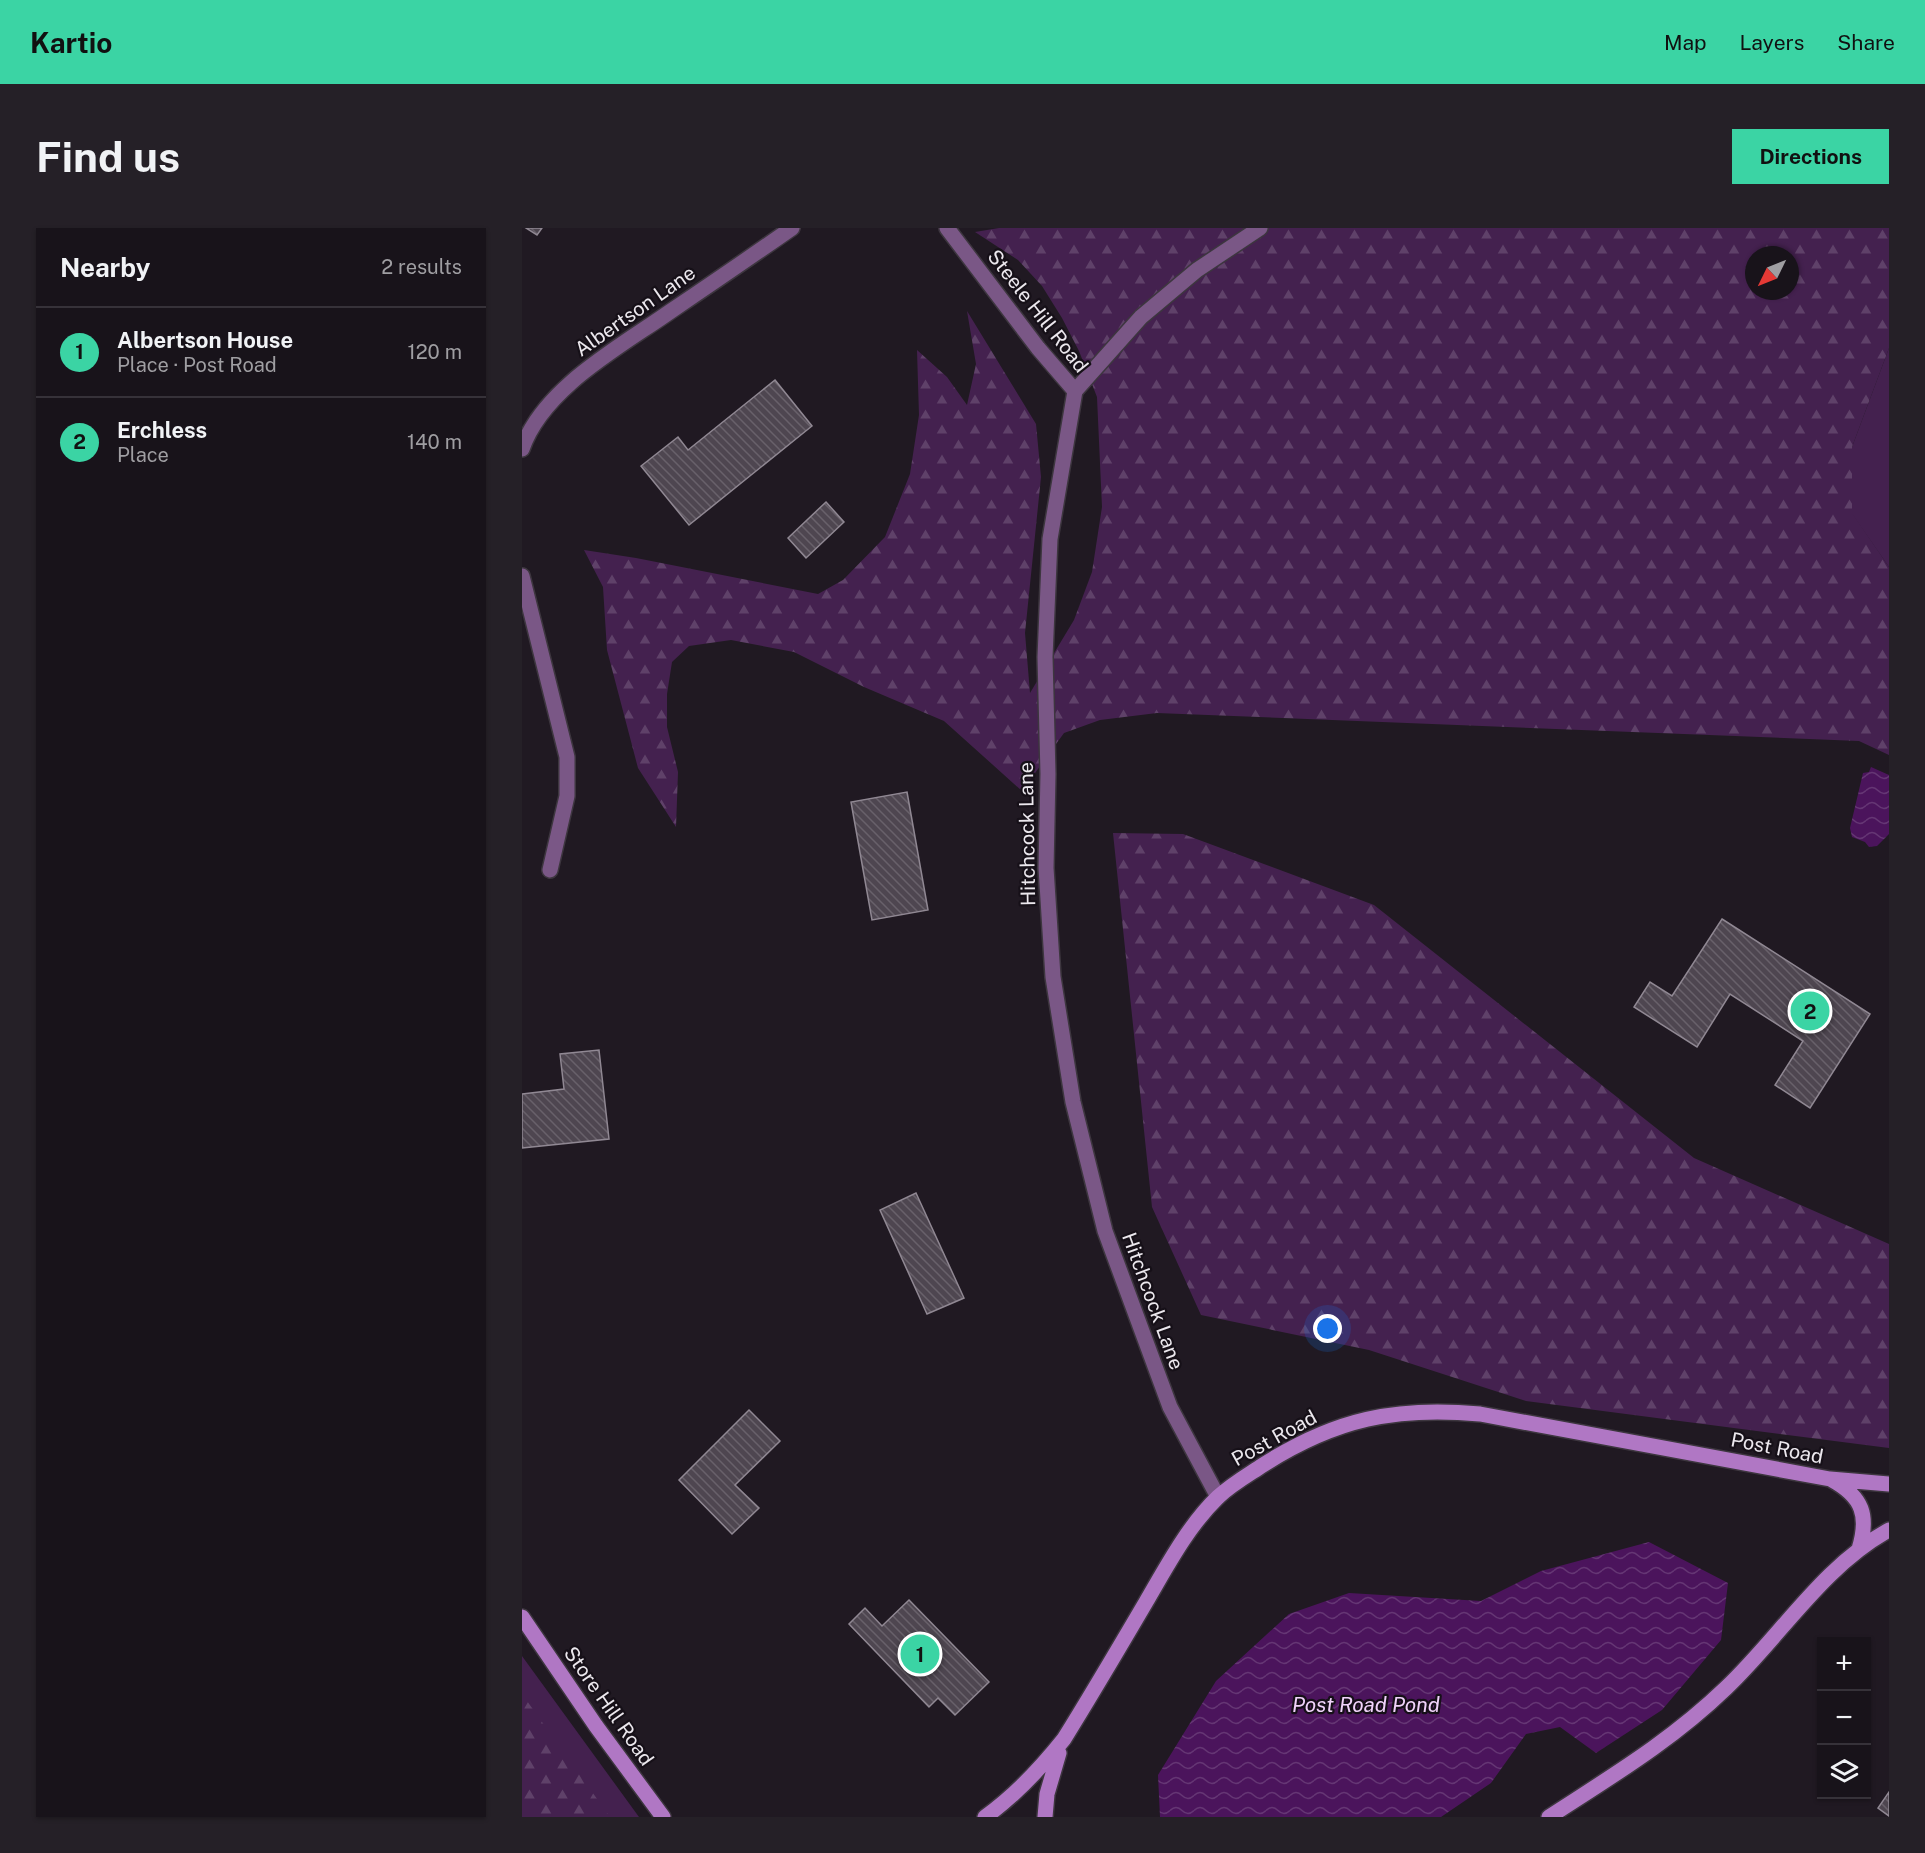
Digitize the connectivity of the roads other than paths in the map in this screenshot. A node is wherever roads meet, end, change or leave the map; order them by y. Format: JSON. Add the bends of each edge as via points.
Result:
{"nodes":[{"id":1,"x":792,"y":228,"type":"edge"},
{"id":2,"x":947,"y":228,"type":"edge"},
{"id":3,"x":1260,"y":228,"type":"edge"},
{"id":4,"x":1075,"y":391,"type":"junction"},
{"id":5,"x":522,"y":449,"type":"edge"},
{"id":6,"x":522,"y":576,"type":"edge"},
{"id":7,"x":550,"y":870,"type":"dead end"},
{"id":8,"x":1830,"y":1479,"type":"junction"},
{"id":9,"x":1889,"y":1484,"type":"edge"},
{"id":10,"x":1218,"y":1497,"type":"junction"},
{"id":11,"x":1889,"y":1530,"type":"edge"},
{"id":12,"x":1859,"y":1549,"type":"junction"},
{"id":13,"x":522,"y":1617,"type":"edge"},
{"id":14,"x":1065,"y":1740,"type":"junction"},
{"id":15,"x":663,"y":1817,"type":"edge"},
{"id":16,"x":985,"y":1817,"type":"edge"},
{"id":17,"x":1045,"y":1817,"type":"edge"},
{"id":18,"x":1549,"y":1817,"type":"edge"}],
"edges":[{"from":1,"to":5,"type":"street","name":"Albertson Lane","via":[[584,371],[550,403]]},
{"from":2,"to":4,"type":"street","name":"Steele Hill Road"},
{"from":3,"to":4,"type":"street","via":[[1197,270],[1141,317]]},
{"from":4,"to":10,"type":"street","name":"Hitchcock Lane","via":[[1050,539],[1045,657],[1046,868],[1053,977],[1073,1102],[1105,1231],[1170,1407]]},
{"from":6,"to":7,"type":"street","via":[[567,757],[567,796]]},
{"from":8,"to":9,"type":"main road","name":"Post Road"},
{"from":8,"to":10,"type":"main road","name":"Post Road","via":[[1499,1417],[1440,1411],[1391,1414],[1338,1427],[1287,1450]]},
{"from":8,"to":12,"type":"main road","via":[[1845,1488],[1861,1509],[1864,1520]]},
{"from":10,"to":14,"type":"main road","name":"Post Road","via":[[1176,1551]]},
{"from":11,"to":12,"type":"main road"},
{"from":12,"to":18,"type":"main road","via":[[1704,1709],[1646,1755]]},
{"from":13,"to":15,"type":"main road","name":"Store Hill Road"},
{"from":14,"to":16,"type":"main road","name":"Post Road","via":[[1018,1791]]},
{"from":14,"to":17,"type":"main road","via":[[1053,1770]]}]}
